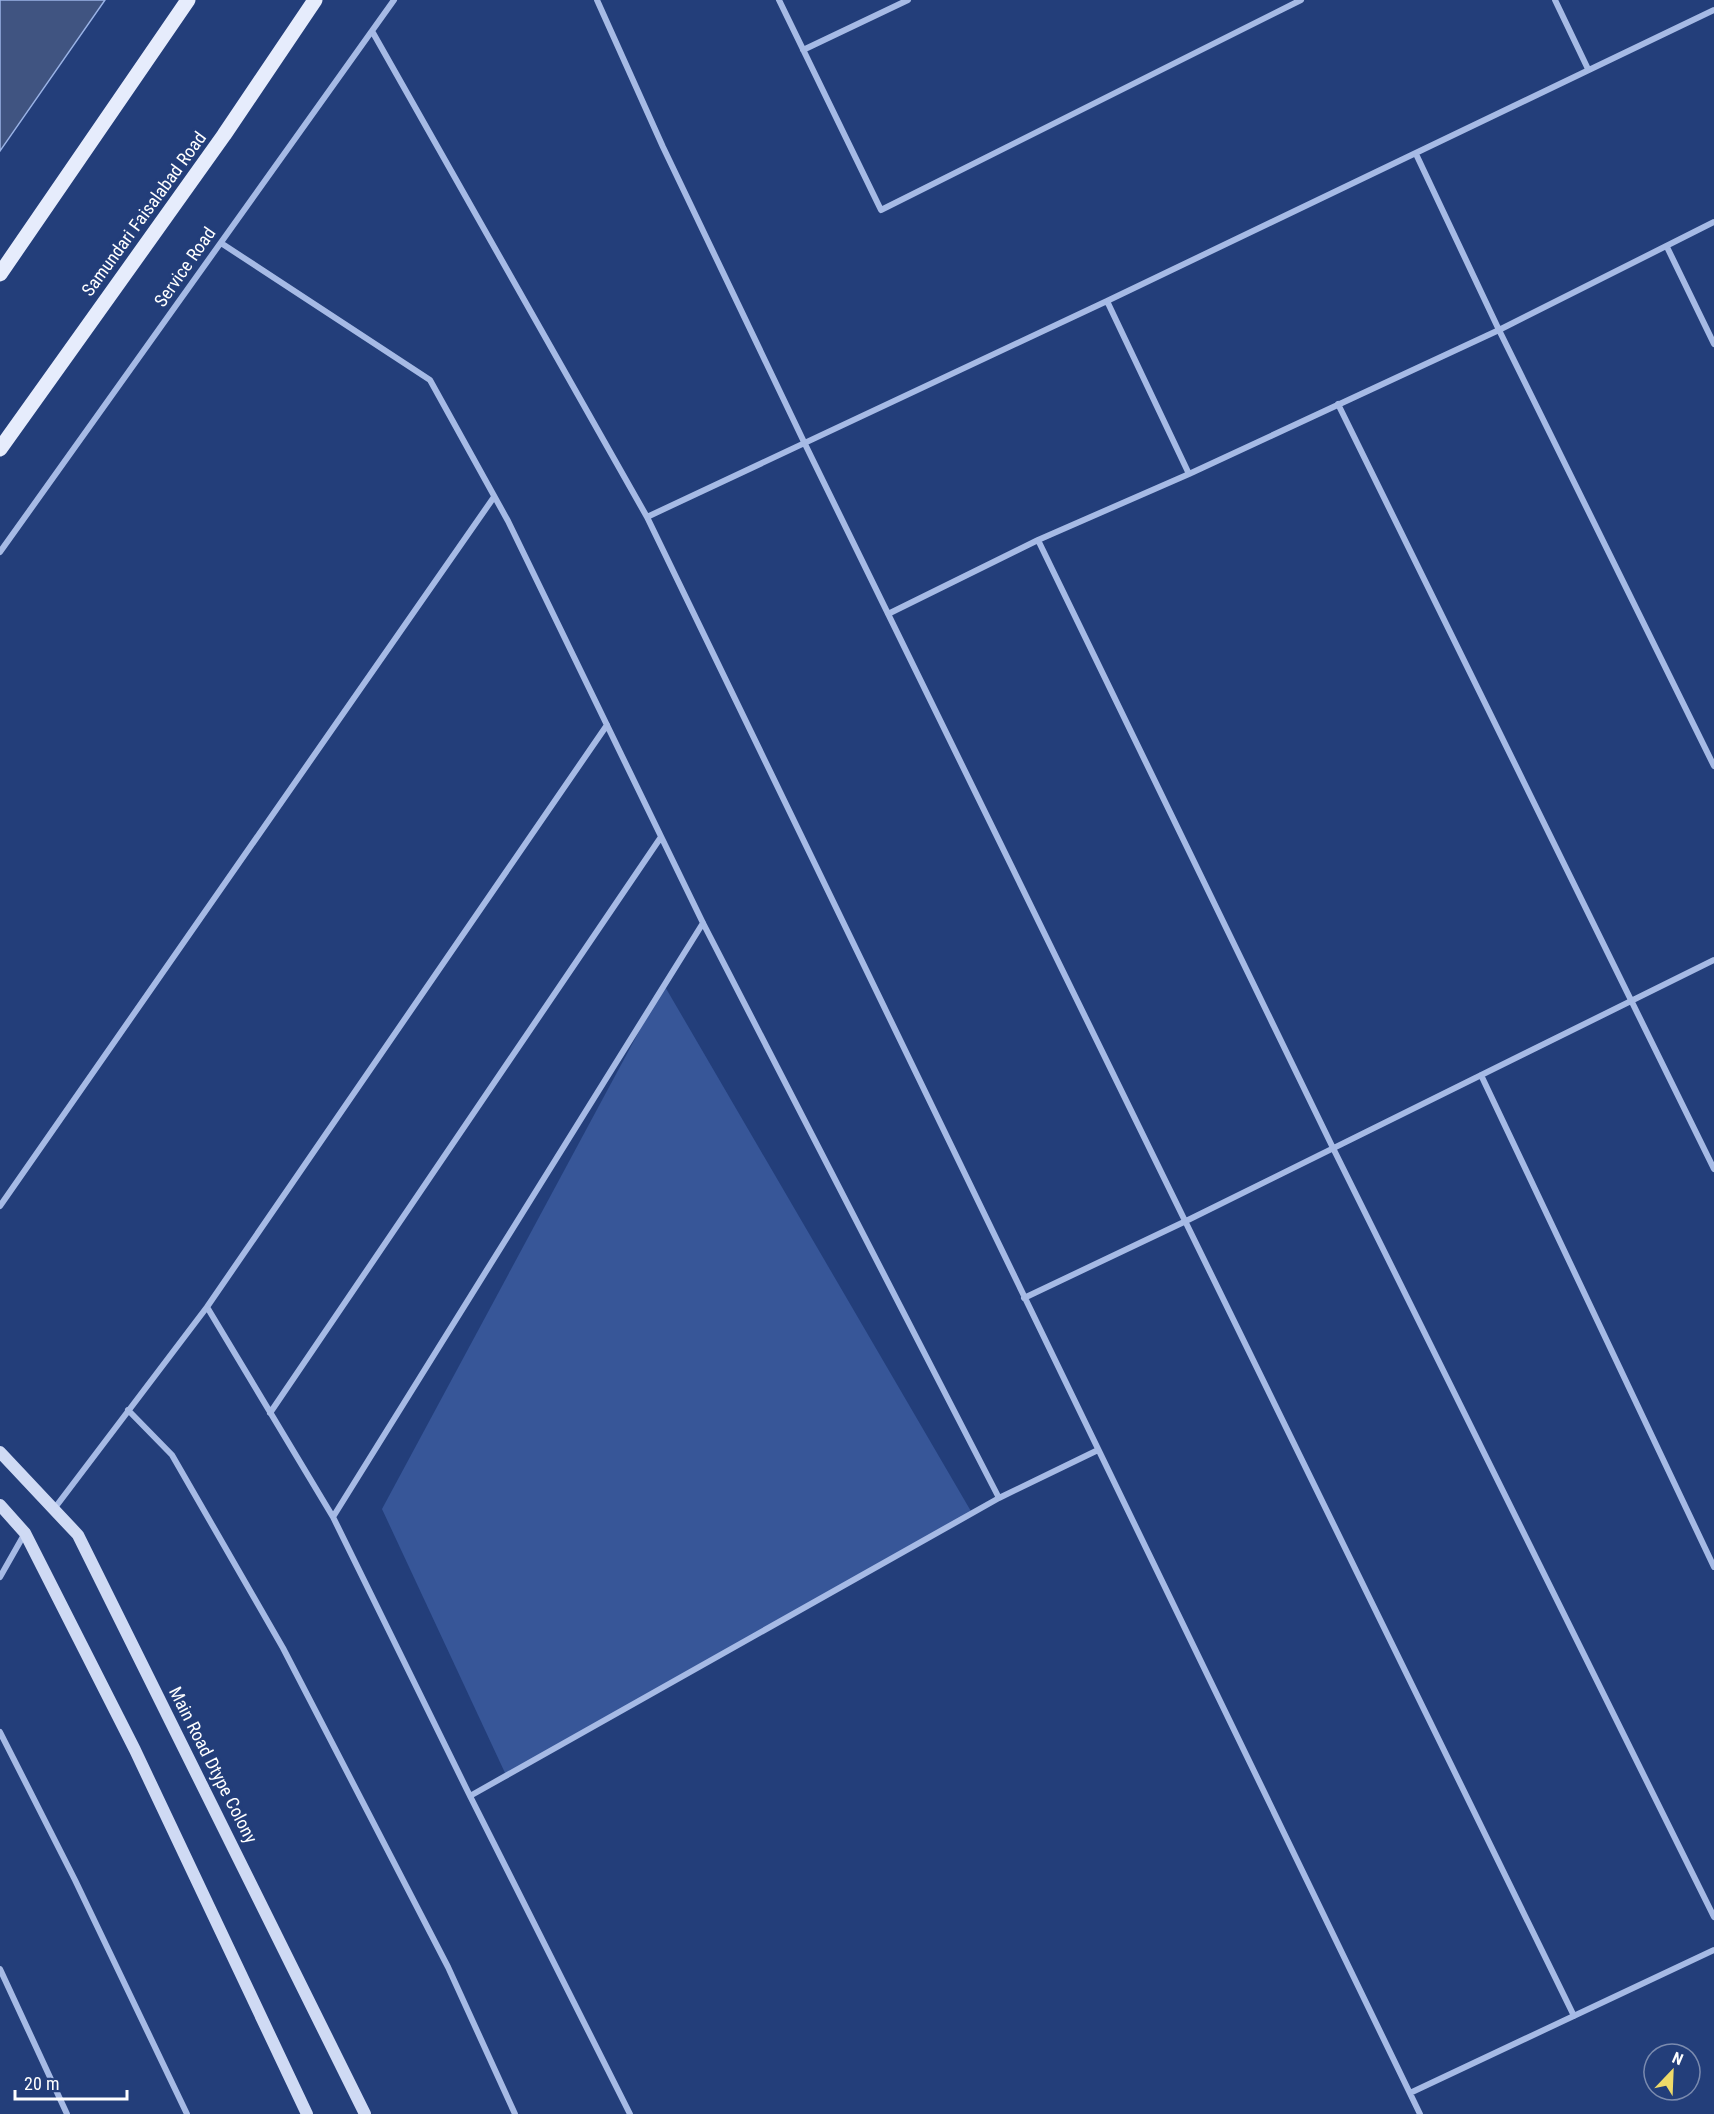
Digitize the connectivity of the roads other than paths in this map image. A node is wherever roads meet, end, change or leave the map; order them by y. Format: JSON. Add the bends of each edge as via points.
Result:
{"nodes":[{"id":1,"x":188,"y":0,"type":"edge"},
{"id":2,"x":315,"y":0,"type":"edge"},
{"id":3,"x":394,"y":0,"type":"edge"},
{"id":4,"x":597,"y":0,"type":"edge"},
{"id":5,"x":779,"y":0,"type":"edge"},
{"id":6,"x":908,"y":0,"type":"edge"},
{"id":7,"x":1301,"y":0,"type":"edge"},
{"id":8,"x":1555,"y":0,"type":"edge"},
{"id":9,"x":1714,"y":10,"type":"edge"},
{"id":10,"x":372,"y":31,"type":"junction"},
{"id":11,"x":803,"y":50,"type":"junction"},
{"id":12,"x":1588,"y":69,"type":"junction"},
{"id":13,"x":1416,"y":154,"type":"junction"},
{"id":14,"x":1714,"y":222,"type":"edge"},
{"id":15,"x":221,"y":243,"type":"junction"},
{"id":16,"x":1667,"y":247,"type":"junction"},
{"id":17,"x":0,"y":274,"type":"edge"},
{"id":18,"x":1107,"y":301,"type":"junction"},
{"id":19,"x":1499,"y":330,"type":"junction"},
{"id":20,"x":1714,"y":344,"type":"edge"},
{"id":21,"x":1338,"y":404,"type":"junction"},
{"id":22,"x":804,"y":442,"type":"junction"},
{"id":23,"x":0,"y":448,"type":"edge"},
{"id":24,"x":1189,"y":474,"type":"junction"},
{"id":25,"x":494,"y":497,"type":"junction"},
{"id":26,"x":647,"y":517,"type":"junction"},
{"id":27,"x":1038,"y":540,"type":"junction"},
{"id":28,"x":0,"y":552,"type":"edge"},
{"id":29,"x":888,"y":614,"type":"junction"},
{"id":30,"x":607,"y":725,"type":"junction"},
{"id":31,"x":1714,"y":766,"type":"edge"},
{"id":32,"x":661,"y":837,"type":"junction"},
{"id":33,"x":703,"y":923,"type":"junction"},
{"id":34,"x":1714,"y":960,"type":"edge"},
{"id":35,"x":1630,"y":1001,"type":"junction"},
{"id":36,"x":1481,"y":1075,"type":"junction"},
{"id":37,"x":1333,"y":1148,"type":"junction"},
{"id":38,"x":1714,"y":1169,"type":"edge"},
{"id":39,"x":0,"y":1206,"type":"edge"},
{"id":40,"x":1186,"y":1221,"type":"junction"},
{"id":41,"x":1024,"y":1298,"type":"junction"},
{"id":42,"x":207,"y":1307,"type":"junction"},
{"id":43,"x":128,"y":1410,"type":"junction"},
{"id":44,"x":270,"y":1413,"type":"junction"},
{"id":45,"x":1098,"y":1450,"type":"junction"},
{"id":46,"x":0,"y":1452,"type":"edge"},
{"id":47,"x":999,"y":1498,"type":"junction"},
{"id":48,"x":0,"y":1505,"type":"edge"},
{"id":49,"x":53,"y":1509,"type":"junction"},
{"id":50,"x":333,"y":1517,"type":"junction"},
{"id":51,"x":25,"y":1533,"type":"junction"},
{"id":52,"x":1714,"y":1567,"type":"edge"},
{"id":53,"x":0,"y":1577,"type":"edge"},
{"id":54,"x":0,"y":1732,"type":"edge"},
{"id":55,"x":470,"y":1796,"type":"junction"},
{"id":56,"x":1714,"y":1917,"type":"edge"},
{"id":57,"x":1714,"y":1950,"type":"edge"},
{"id":58,"x":0,"y":1969,"type":"edge"},
{"id":59,"x":1574,"y":2016,"type":"junction"},
{"id":60,"x":1410,"y":2093,"type":"junction"},
{"id":61,"x":67,"y":2114,"type":"edge"},
{"id":62,"x":187,"y":2114,"type":"edge"},
{"id":63,"x":307,"y":2114,"type":"edge"},
{"id":64,"x":365,"y":2114,"type":"edge"},
{"id":65,"x":515,"y":2114,"type":"edge"},
{"id":66,"x":630,"y":2114,"type":"edge"},
{"id":67,"x":1420,"y":2114,"type":"edge"}],
"edges":[{"from":1,"to":17,"type":"main road"},
{"from":2,"to":23,"type":"main road","name":"Samundari Faisalabad Road","via":[[224,135]]},
{"from":3,"to":10,"type":"street","name":"Service Road"},
{"from":4,"to":22,"type":"street"},
{"from":5,"to":11,"type":"street"},
{"from":6,"to":11,"type":"street"},
{"from":7,"to":11,"type":"street","via":[[880,210]]},
{"from":8,"to":12,"type":"street"},
{"from":9,"to":12,"type":"street"},
{"from":10,"to":15,"type":"street","name":"Service Road"},
{"from":10,"to":26,"type":"street"},
{"from":12,"to":13,"type":"street"},
{"from":13,"to":18,"type":"street"},
{"from":13,"to":19,"type":"street"},
{"from":14,"to":16,"type":"street"},
{"from":15,"to":25,"type":"street","via":[[430,380]]},
{"from":15,"to":28,"type":"street","name":"Service Road"},
{"from":16,"to":19,"type":"street"},
{"from":16,"to":20,"type":"street"},
{"from":18,"to":22,"type":"street"},
{"from":18,"to":24,"type":"street"},
{"from":19,"to":21,"type":"street"},
{"from":19,"to":31,"type":"street"},
{"from":21,"to":24,"type":"street"},
{"from":21,"to":35,"type":"street"},
{"from":22,"to":26,"type":"street"},
{"from":22,"to":29,"type":"street"},
{"from":24,"to":27,"type":"street"},
{"from":25,"to":30,"type":"street"},
{"from":25,"to":39,"type":"street"},
{"from":26,"to":41,"type":"street"},
{"from":27,"to":29,"type":"street"},
{"from":27,"to":37,"type":"street"},
{"from":29,"to":40,"type":"street"},
{"from":30,"to":32,"type":"street"},
{"from":30,"to":42,"type":"street"},
{"from":32,"to":33,"type":"street"},
{"from":32,"to":44,"type":"street"},
{"from":33,"to":47,"type":"street"},
{"from":33,"to":50,"type":"street"},
{"from":34,"to":35,"type":"street"},
{"from":35,"to":36,"type":"street"},
{"from":35,"to":38,"type":"street"},
{"from":36,"to":37,"type":"street"},
{"from":36,"to":52,"type":"street"},
{"from":37,"to":40,"type":"street"},
{"from":37,"to":56,"type":"street"},
{"from":40,"to":41,"type":"street"},
{"from":40,"to":59,"type":"street"},
{"from":41,"to":45,"type":"street"},
{"from":42,"to":43,"type":"street"},
{"from":42,"to":44,"type":"street"},
{"from":43,"to":49,"type":"street"},
{"from":43,"to":65,"type":"street","via":[[172,1455],[284,1648],[448,1966]]},
{"from":44,"to":50,"type":"street"},
{"from":45,"to":47,"type":"street"},
{"from":45,"to":60,"type":"street"},
{"from":46,"to":49,"type":"main road","name":"Main Road Dtype Colony"},
{"from":47,"to":55,"type":"street"},
{"from":48,"to":51,"type":"main road"},
{"from":49,"to":64,"type":"main road","name":"Main Road Dtype Colony","via":[[78,1535]]},
{"from":50,"to":55,"type":"street"},
{"from":51,"to":53,"type":"street"},
{"from":51,"to":63,"type":"main road","via":[[135,1750]]},
{"from":54,"to":62,"type":"street"},
{"from":55,"to":66,"type":"street"},
{"from":57,"to":59,"type":"street"},
{"from":58,"to":61,"type":"street"},
{"from":59,"to":60,"type":"street"},
{"from":60,"to":67,"type":"street"}]}
